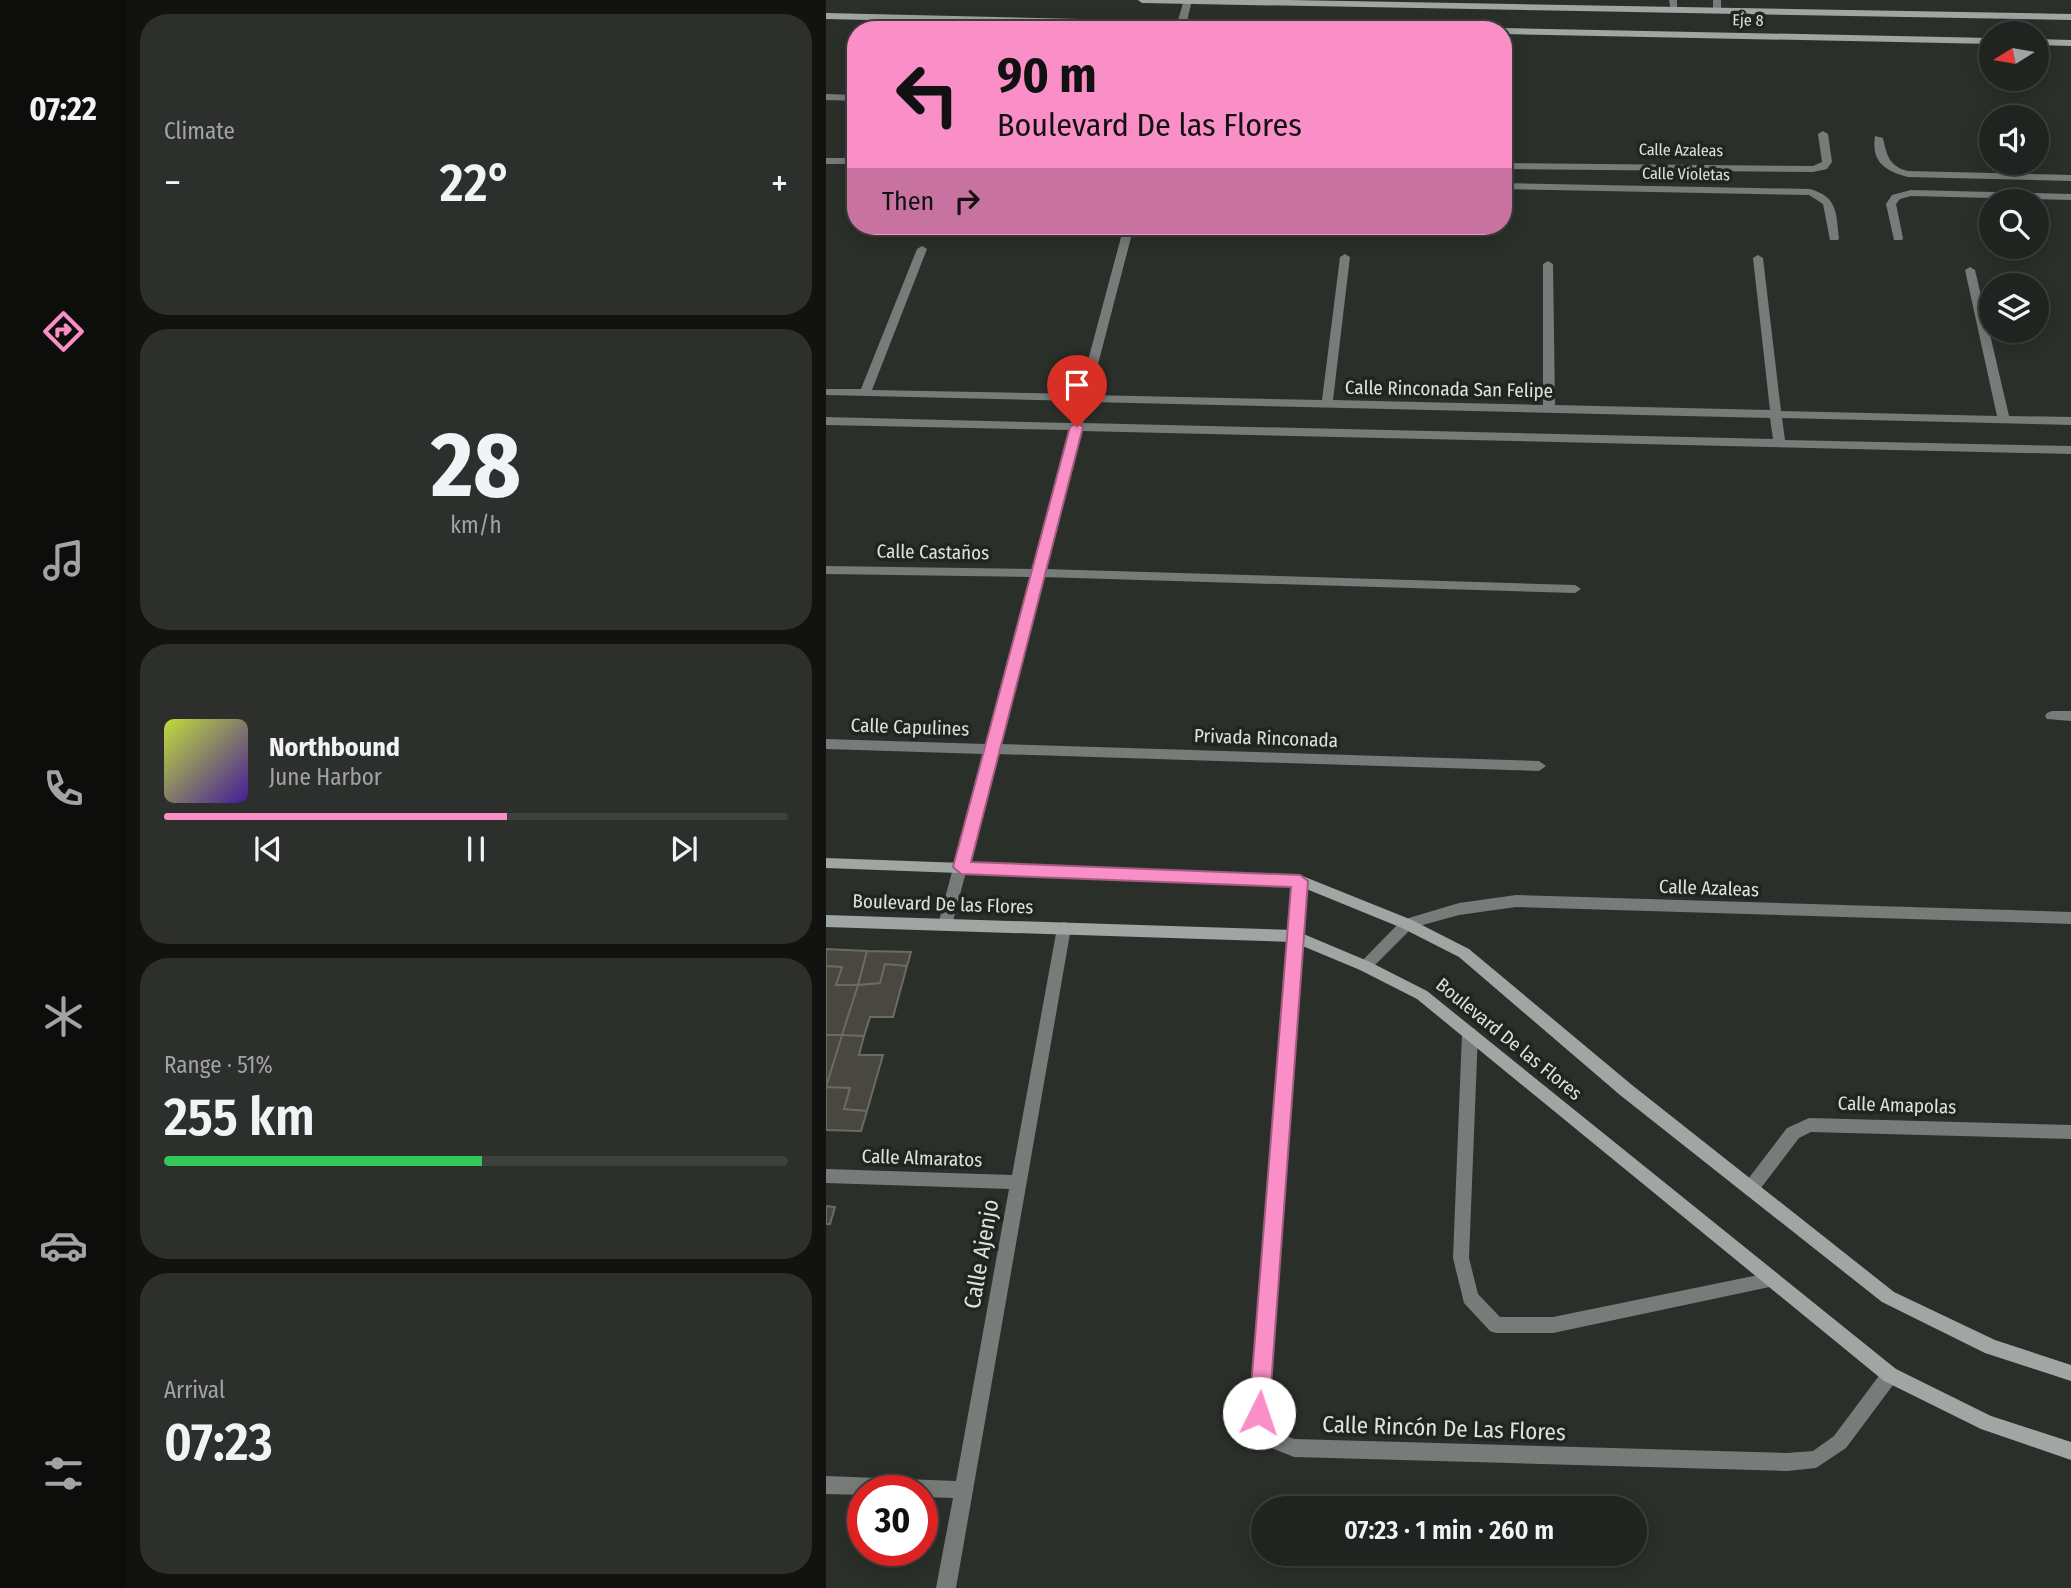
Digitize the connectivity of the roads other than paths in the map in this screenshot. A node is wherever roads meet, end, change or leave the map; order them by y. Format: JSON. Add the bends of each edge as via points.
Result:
{"nodes":[{"id":1,"x":1142,"y":0,"type":"edge"},
{"id":2,"x":1188,"y":0,"type":"edge"},
{"id":3,"x":1674,"y":5,"type":"edge"},
{"id":4,"x":1717,"y":5,"type":"edge"},
{"id":5,"x":826,"y":16,"type":"edge"},
{"id":6,"x":2071,"y":17,"type":"edge"},
{"id":7,"x":987,"y":21,"type":"edge"},
{"id":8,"x":1183,"y":21,"type":"edge"},
{"id":9,"x":1512,"y":31,"type":"edge"},
{"id":10,"x":1979,"y":41,"type":"edge"},
{"id":11,"x":2049,"y":42,"type":"edge"},
{"id":12,"x":2071,"y":43,"type":"edge"},
{"id":13,"x":826,"y":97,"type":"edge"},
{"id":14,"x":847,"y":98,"type":"edge"},
{"id":15,"x":1823,"y":134,"type":"dead end"},
{"id":16,"x":1878,"y":138,"type":"dead end"},
{"id":17,"x":826,"y":161,"type":"edge"},
{"id":18,"x":847,"y":162,"type":"edge"},
{"id":19,"x":1512,"y":166,"type":"edge"},
{"id":20,"x":2071,"y":178,"type":"edge"},
{"id":21,"x":1512,"y":186,"type":"edge"},
{"id":22,"x":2071,"y":197,"type":"edge"},
{"id":23,"x":1127,"y":235,"type":"edge"},
{"id":24,"x":1834,"y":238,"type":"dead end"},
{"id":25,"x":1898,"y":238,"type":"dead end"},
{"id":26,"x":922,"y":249,"type":"dead end"},
{"id":27,"x":1345,"y":257,"type":"dead end"},
{"id":28,"x":1758,"y":258,"type":"dead end"},
{"id":29,"x":1548,"y":264,"type":"dead end"},
{"id":30,"x":1970,"y":270,"type":"dead end"},
{"id":31,"x":826,"y":392,"type":"edge"},
{"id":32,"x":865,"y":393,"type":"junction"},
{"id":33,"x":1084,"y":398,"type":"junction"},
{"id":34,"x":1328,"y":404,"type":"junction"},
{"id":35,"x":1549,"y":409,"type":"junction"},
{"id":36,"x":1775,"y":415,"type":"junction"},
{"id":37,"x":2004,"y":420,"type":"junction"},
{"id":38,"x":826,"y":421,"type":"edge"},
{"id":39,"x":2071,"y":421,"type":"edge"},
{"id":40,"x":1077,"y":427,"type":"junction"},
{"id":41,"x":1779,"y":443,"type":"junction"},
{"id":42,"x":2071,"y":450,"type":"edge"},
{"id":43,"x":826,"y":570,"type":"edge"},
{"id":44,"x":1039,"y":573,"type":"junction"},
{"id":45,"x":1575,"y":589,"type":"dead end"},
{"id":46,"x":2052,"y":716,"type":"dead end"},
{"id":47,"x":2071,"y":716,"type":"edge"},
{"id":48,"x":826,"y":744,"type":"edge"},
{"id":49,"x":992,"y":749,"type":"junction"},
{"id":50,"x":1539,"y":766,"type":"dead end"},
{"id":51,"x":826,"y":863,"type":"edge"},
{"id":52,"x":961,"y":867,"type":"junction"},
{"id":53,"x":1300,"y":881,"type":"junction"},
{"id":54,"x":2071,"y":918,"type":"edge"},
{"id":55,"x":826,"y":921,"type":"edge"},
{"id":56,"x":1407,"y":924,"type":"junction"},
{"id":57,"x":945,"y":925,"type":"junction"},
{"id":58,"x":1064,"y":928,"type":"junction"},
{"id":59,"x":1294,"y":936,"type":"junction"},
{"id":60,"x":1365,"y":966,"type":"junction"},
{"id":61,"x":1470,"y":1033,"type":"junction"},
{"id":62,"x":2071,"y":1132,"type":"edge"},
{"id":63,"x":826,"y":1176,"type":"edge"},
{"id":64,"x":1017,"y":1182,"type":"junction"},
{"id":65,"x":1751,"y":1188,"type":"junction"},
{"id":66,"x":1773,"y":1280,"type":"junction"},
{"id":67,"x":2071,"y":1373,"type":"edge"},
{"id":68,"x":1890,"y":1375,"type":"junction"},
{"id":69,"x":2071,"y":1451,"type":"edge"},
{"id":70,"x":826,"y":1485,"type":"edge"},
{"id":71,"x":962,"y":1490,"type":"junction"},
{"id":72,"x":946,"y":1588,"type":"edge"}],
"edges":[{"from":1,"to":2,"type":"main road","name":"Eje 8"},
{"from":2,"to":3,"type":"main road","name":"Eje 8"},
{"from":2,"to":8,"type":"street"},
{"from":3,"to":4,"type":"main road","name":"Eje 8"},
{"from":4,"to":6,"type":"main road","name":"Eje 8"},
{"from":5,"to":7,"type":"main road"},
{"from":9,"to":10,"type":"main road","name":"Eje 8"},
{"from":11,"to":12,"type":"main road"},
{"from":13,"to":14,"type":"street"},
{"from":15,"to":19,"type":"street","name":"Calle Azaleas","via":[[1827,162],[1813,169]]},
{"from":16,"to":20,"type":"street","via":[[1883,163],[1908,174]]},
{"from":17,"to":18,"type":"street"},
{"from":21,"to":24,"type":"street","name":"Calle Violetas","via":[[1810,192],[1829,201]]},
{"from":22,"to":25,"type":"street","via":[[1911,193],[1896,197],[1891,204]]},
{"from":23,"to":33,"type":"street"},
{"from":26,"to":32,"type":"street"},
{"from":27,"to":34,"type":"street"},
{"from":28,"to":36,"type":"street"},
{"from":29,"to":35,"type":"street"},
{"from":30,"to":37,"type":"street"},
{"from":31,"to":32,"type":"street","name":"Calle Rinconada San Felipe"},
{"from":32,"to":33,"type":"street","name":"Calle Rinconada San Felipe"},
{"from":33,"to":34,"type":"street","name":"Calle Rinconada San Felipe"},
{"from":33,"to":40,"type":"street"},
{"from":34,"to":35,"type":"street","name":"Calle Rinconada San Felipe"},
{"from":35,"to":36,"type":"street","name":"Calle Rinconada San Felipe"},
{"from":36,"to":37,"type":"street","name":"Calle Rinconada San Felipe"},
{"from":36,"to":41,"type":"street"},
{"from":37,"to":39,"type":"street","name":"Calle Rinconada San Felipe"},
{"from":38,"to":40,"type":"street"},
{"from":40,"to":41,"type":"street"},
{"from":40,"to":44,"type":"street"},
{"from":41,"to":42,"type":"street"},
{"from":43,"to":44,"type":"street","name":"Calle Castaños"},
{"from":44,"to":45,"type":"street"},
{"from":44,"to":49,"type":"street"},
{"from":46,"to":47,"type":"street"},
{"from":48,"to":49,"type":"street","name":"Calle Capulines"},
{"from":49,"to":50,"type":"street","name":"Privada Rinconada"},
{"from":49,"to":52,"type":"street"},
{"from":51,"to":52,"type":"main road","name":"Boulevard De las Flores"},
{"from":52,"to":53,"type":"main road","name":"Boulevard De las Flores"},
{"from":52,"to":57,"type":"street"},
{"from":53,"to":56,"type":"main road","name":"Boulevard De las Flores"},
{"from":53,"to":59,"type":"street","name":"Calle Rincón De Las Flores"},
{"from":54,"to":56,"type":"street","name":"Calle Azaleas","via":[[1516,901],[1459,909]]},
{"from":55,"to":57,"type":"main road","name":"Boulevard De las Flores"},
{"from":56,"to":60,"type":"street","name":"Calle Azaleas"},
{"from":56,"to":65,"type":"main road","name":"Boulevard De las Flores","via":[[1464,953]]},
{"from":57,"to":58,"type":"main road","name":"Boulevard De las Flores"},
{"from":58,"to":59,"type":"main road","name":"Boulevard De las Flores"},
{"from":58,"to":64,"type":"street","name":"Calle Ajenjo"},
{"from":59,"to":60,"type":"main road","name":"Boulevard De las Flores"},
{"from":59,"to":68,"type":"street","name":"Calle Rincón De Las Flores","via":[[1259,1413],[1265,1437],[1294,1448],[1787,1462],[1816,1459],[1840,1442]]},
{"from":60,"to":61,"type":"main road","name":"Boulevard De las Flores","via":[[1422,995]]},
{"from":61,"to":66,"type":"main road","name":"Boulevard De las Flores"},
{"from":61,"to":66,"type":"street","via":[[1461,1258],[1471,1298],[1496,1325],[1553,1325]]},
{"from":62,"to":65,"type":"street","name":"Calle Amapolas","via":[[1810,1125],[1793,1133]]},
{"from":63,"to":64,"type":"street","name":"Calle Almaratos"},
{"from":64,"to":71,"type":"street","name":"Calle Ajenjo"},
{"from":65,"to":67,"type":"main road","name":"Boulevard De las Flores","via":[[1888,1297],[1991,1348]]},
{"from":66,"to":68,"type":"main road","name":"Boulevard De las Flores"},
{"from":68,"to":69,"type":"main road","name":"Boulevard De las Flores","via":[[1987,1423]]},
{"from":70,"to":71,"type":"street"},
{"from":71,"to":72,"type":"street","name":"Calle Ajenjo"}]}
